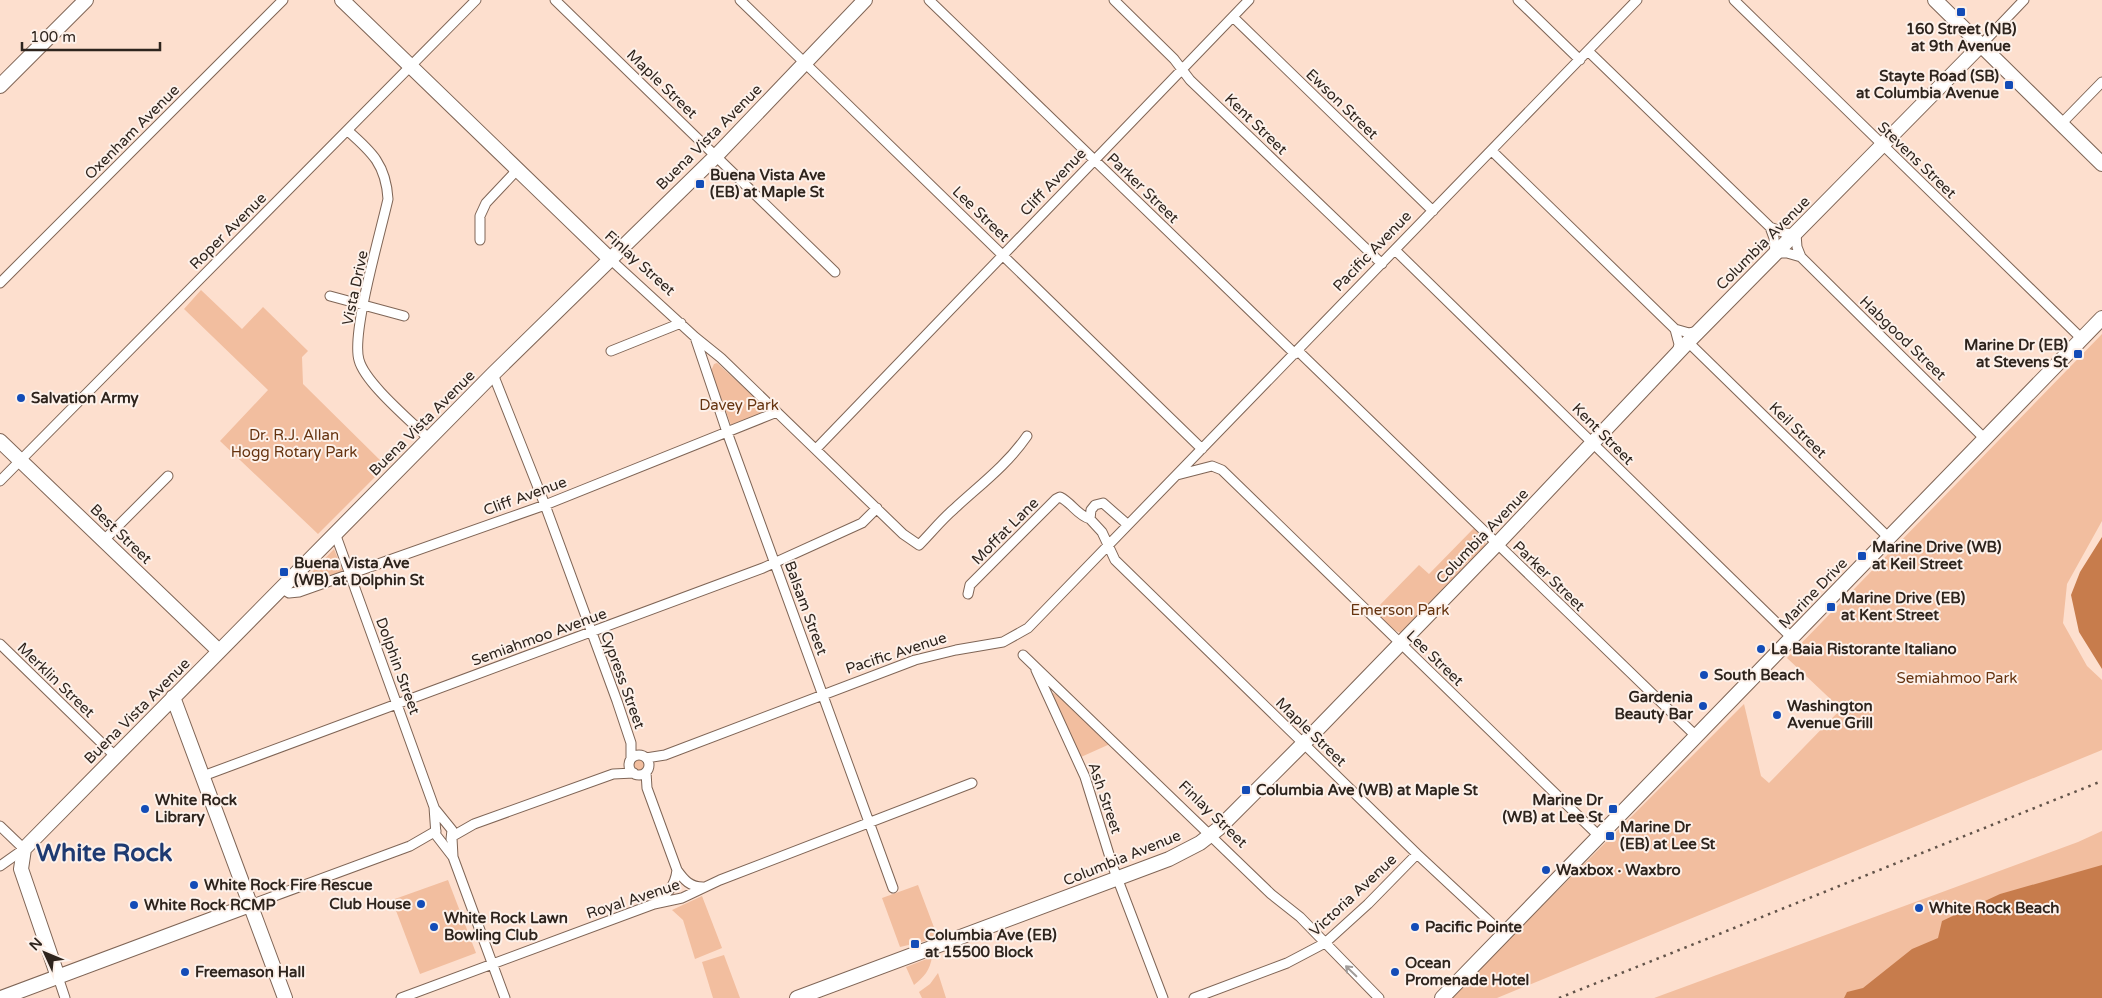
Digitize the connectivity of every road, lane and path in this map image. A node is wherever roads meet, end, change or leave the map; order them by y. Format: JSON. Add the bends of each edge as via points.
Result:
{"nodes":[{"id":1,"x":86,"y":0,"type":"edge"},
{"id":2,"x":283,"y":0,"type":"edge"},
{"id":3,"x":342,"y":0,"type":"edge"},
{"id":4,"x":476,"y":0,"type":"edge"},
{"id":5,"x":555,"y":0,"type":"edge"},
{"id":6,"x":740,"y":0,"type":"edge"},
{"id":7,"x":865,"y":0,"type":"edge"},
{"id":8,"x":929,"y":0,"type":"edge"},
{"id":9,"x":1114,"y":0,"type":"edge"},
{"id":10,"x":1249,"y":0,"type":"edge"},
{"id":11,"x":1518,"y":0,"type":"edge"},
{"id":12,"x":1637,"y":0,"type":"edge"},
{"id":13,"x":1734,"y":0,"type":"edge"},
{"id":14,"x":1935,"y":0,"type":"edge"},
{"id":15,"x":2024,"y":0,"type":"edge"},
{"id":16,"x":1233,"y":17,"type":"junction"},
{"id":17,"x":1981,"y":45,"type":"junction"},
{"id":18,"x":1588,"y":51,"type":"junction"},
{"id":19,"x":1580,"y":60,"type":"junction"},
{"id":20,"x":804,"y":62,"type":"junction"},
{"id":21,"x":411,"y":67,"type":"junction"},
{"id":22,"x":1182,"y":69,"type":"junction"},
{"id":23,"x":2102,"y":82,"type":"edge"},
{"id":24,"x":0,"y":86,"type":"edge"},
{"id":25,"x":2061,"y":124,"type":"junction"},
{"id":26,"x":348,"y":131,"type":"junction"},
{"id":27,"x":1883,"y":145,"type":"junction"},
{"id":28,"x":1492,"y":151,"type":"junction"},
{"id":29,"x":716,"y":156,"type":"junction"},
{"id":30,"x":1094,"y":159,"type":"junction"},
{"id":31,"x":2102,"y":164,"type":"edge"},
{"id":32,"x":517,"y":170,"type":"junction"},
{"id":33,"x":1433,"y":211,"type":"junction"},
{"id":34,"x":1770,"y":227,"type":"junction"},
{"id":35,"x":1796,"y":234,"type":"junction"},
{"id":36,"x":480,"y":240,"type":"dead end"},
{"id":37,"x":1396,"y":250,"type":"junction"},
{"id":38,"x":1775,"y":253,"type":"junction"},
{"id":39,"x":1002,"y":254,"type":"junction"},
{"id":40,"x":1801,"y":257,"type":"junction"},
{"id":41,"x":610,"y":259,"type":"junction"},
{"id":42,"x":1382,"y":264,"type":"junction"},
{"id":43,"x":836,"y":272,"type":"dead end"},
{"id":44,"x":0,"y":283,"type":"edge"},
{"id":45,"x":330,"y":296,"type":"dead end"},
{"id":46,"x":364,"y":306,"type":"junction"},
{"id":47,"x":404,"y":316,"type":"dead end"},
{"id":48,"x":2102,"y":318,"type":"edge"},
{"id":49,"x":680,"y":323,"type":"junction"},
{"id":50,"x":1674,"y":329,"type":"junction"},
{"id":51,"x":1698,"y":331,"type":"junction"},
{"id":52,"x":695,"y":337,"type":"junction"},
{"id":53,"x":2082,"y":339,"type":"junction"},
{"id":54,"x":1688,"y":342,"type":"junction"},
{"id":55,"x":611,"y":351,"type":"dead end"},
{"id":56,"x":1297,"y":352,"type":"junction"},
{"id":57,"x":1677,"y":353,"type":"junction"},
{"id":58,"x":493,"y":374,"type":"junction"},
{"id":59,"x":777,"y":412,"type":"junction"},
{"id":60,"x":727,"y":432,"type":"junction"},
{"id":61,"x":1027,"y":436,"type":"dead end"},
{"id":62,"x":429,"y":439,"type":"junction"},
{"id":63,"x":1986,"y":439,"type":"junction"},
{"id":64,"x":0,"y":441,"type":"edge"},
{"id":65,"x":1592,"y":442,"type":"junction"},
{"id":66,"x":816,"y":448,"type":"junction"},
{"id":67,"x":1202,"y":449,"type":"junction"},
{"id":68,"x":20,"y":460,"type":"junction"},
{"id":69,"x":1176,"y":475,"type":"junction"},
{"id":70,"x":168,"y":476,"type":"dead end"},
{"id":71,"x":0,"y":481,"type":"edge"},
{"id":72,"x":545,"y":504,"type":"junction"},
{"id":73,"x":877,"y":508,"type":"junction"},
{"id":74,"x":1090,"y":519,"type":"junction"},
{"id":75,"x":1127,"y":524,"type":"junction"},
{"id":76,"x":335,"y":533,"type":"junction"},
{"id":77,"x":1889,"y":538,"type":"junction"},
{"id":78,"x":104,"y":540,"type":"junction"},
{"id":79,"x":1108,"y":544,"type":"junction"},
{"id":80,"x":1497,"y":544,"type":"junction"},
{"id":81,"x":775,"y":562,"type":"junction"},
{"id":82,"x":350,"y":573,"type":"junction"},
{"id":83,"x":281,"y":588,"type":"junction"},
{"id":84,"x":968,"y":594,"type":"dead end"},
{"id":85,"x":592,"y":632,"type":"junction"},
{"id":86,"x":1792,"y":638,"type":"junction"},
{"id":87,"x":0,"y":644,"type":"edge"},
{"id":88,"x":1401,"y":644,"type":"junction"},
{"id":89,"x":219,"y":651,"type":"junction"},
{"id":90,"x":1023,"y":655,"type":"dead end"},
{"id":91,"x":1034,"y":665,"type":"junction"},
{"id":92,"x":823,"y":694,"type":"junction"},
{"id":93,"x":173,"y":697,"type":"junction"},
{"id":94,"x":398,"y":704,"type":"junction"},
{"id":95,"x":1696,"y":736,"type":"junction"},
{"id":96,"x":631,"y":743,"type":"junction"},
{"id":97,"x":1304,"y":744,"type":"junction"},
{"id":98,"x":665,"y":755,"type":"junction"},
{"id":99,"x":116,"y":756,"type":"junction"},
{"id":100,"x":644,"y":757,"type":"junction"},
{"id":101,"x":630,"y":760,"type":"junction"},
{"id":102,"x":641,"y":772,"type":"junction"},
{"id":103,"x":613,"y":774,"type":"junction"},
{"id":104,"x":202,"y":776,"type":"junction"},
{"id":105,"x":972,"y":783,"type":"dead end"},
{"id":106,"x":435,"y":809,"type":"junction"},
{"id":107,"x":869,"y":821,"type":"junction"},
{"id":108,"x":0,"y":826,"type":"edge"},
{"id":109,"x":436,"y":830,"type":"junction"},
{"id":110,"x":451,"y":832,"type":"junction"},
{"id":111,"x":1211,"y":835,"type":"junction"},
{"id":112,"x":1599,"y":836,"type":"junction"},
{"id":113,"x":441,"y":842,"type":"junction"},
{"id":114,"x":410,"y":846,"type":"junction"},
{"id":115,"x":24,"y":849,"type":"junction"},
{"id":116,"x":1417,"y":854,"type":"junction"},
{"id":117,"x":453,"y":857,"type":"junction"},
{"id":118,"x":0,"y":866,"type":"edge"},
{"id":119,"x":678,"y":870,"type":"junction"},
{"id":120,"x":1118,"y":879,"type":"junction"},
{"id":121,"x":703,"y":888,"type":"junction"},
{"id":122,"x":893,"y":888,"type":"dead end"},
{"id":123,"x":654,"y":904,"type":"junction"},
{"id":124,"x":250,"y":905,"type":"junction"},
{"id":125,"x":1503,"y":934,"type":"junction"},
{"id":126,"x":1325,"y":943,"type":"junction"},
{"id":127,"x":493,"y":964,"type":"junction"},
{"id":128,"x":58,"y":977,"type":"junction"},
{"id":129,"x":1,"y":998,"type":"edge"},
{"id":130,"x":65,"y":998,"type":"edge"},
{"id":131,"x":285,"y":998,"type":"edge"},
{"id":132,"x":401,"y":998,"type":"edge"},
{"id":133,"x":504,"y":998,"type":"edge"},
{"id":134,"x":797,"y":998,"type":"edge"},
{"id":135,"x":1163,"y":998,"type":"edge"},
{"id":136,"x":1194,"y":998,"type":"edge"},
{"id":137,"x":1379,"y":998,"type":"edge"},
{"id":138,"x":1442,"y":998,"type":"edge"}],
"edges":[{"from":1,"to":24,"type":"street"},
{"from":2,"to":44,"type":"street","name":"Oxenham Avenue"},
{"from":3,"to":21,"type":"street","name":"Finlay Street"},
{"from":4,"to":21,"type":"street","name":"Roper Avenue"},
{"from":5,"to":29,"type":"street","name":"Maple Street"},
{"from":6,"to":20,"type":"street","name":"Lee Street"},
{"from":7,"to":20,"type":"street","name":"Buena Vista Avenue"},
{"from":8,"to":30,"type":"street","name":"Parker Street"},
{"from":9,"to":22,"type":"street","name":"Kent Street"},
{"from":10,"to":16,"type":"street","name":"Cliff Avenue"},
{"from":11,"to":19,"type":"street"},
{"from":12,"to":18,"type":"street","name":"Pacific Avenue"},
{"from":13,"to":27,"type":"street","name":"Stevens Street"},
{"from":14,"to":17,"type":"street"},
{"from":15,"to":17,"type":"street"},
{"from":16,"to":22,"type":"street","name":"Cliff Avenue"},
{"from":16,"to":33,"type":"street","name":"Ewson Street"},
{"from":17,"to":25,"type":"street"},
{"from":17,"to":27,"type":"street","name":"Columbia Avenue"},
{"from":18,"to":19,"type":"street","name":"Pacific Avenue"},
{"from":18,"to":34,"type":"street"},
{"from":19,"to":28,"type":"street","name":"Pacific Avenue"},
{"from":20,"to":29,"type":"street","name":"Buena Vista Avenue"},
{"from":20,"to":39,"type":"street","name":"Lee Street"},
{"from":21,"to":26,"type":"street","name":"Roper Avenue"},
{"from":21,"to":32,"type":"street","name":"Finlay Street"},
{"from":22,"to":30,"type":"street","name":"Cliff Avenue"},
{"from":22,"to":42,"type":"street","name":"Kent Street"},
{"from":23,"to":25,"type":"street"},
{"from":25,"to":31,"type":"street"},
{"from":26,"to":46,"type":"street","name":"Vista Drive","via":[[374,155],[387,183],[388,199]]},
{"from":26,"to":68,"type":"street","name":"Roper Avenue"},
{"from":27,"to":35,"type":"street","name":"Columbia Avenue"},
{"from":27,"to":53,"type":"street","name":"Stevens Street"},
{"from":28,"to":33,"type":"street","name":"Pacific Avenue"},
{"from":28,"to":50,"type":"street"},
{"from":29,"to":41,"type":"street","name":"Buena Vista Avenue"},
{"from":29,"to":43,"type":"street","name":"Maple Street"},
{"from":30,"to":39,"type":"street","name":"Cliff Avenue"},
{"from":30,"to":56,"type":"street","name":"Parker Street"},
{"from":32,"to":36,"type":"street","via":[[486,203],[480,216]]},
{"from":32,"to":41,"type":"street","name":"Finlay Street"},
{"from":33,"to":37,"type":"street","name":"Pacific Avenue"},
{"from":34,"to":35,"type":"street"},
{"from":34,"to":38,"type":"street"},
{"from":35,"to":38,"type":"street","name":"Columbia Avenue"},
{"from":35,"to":40,"type":"street"},
{"from":37,"to":42,"type":"street","name":"Pacific Avenue"},
{"from":37,"to":65,"type":"street","name":"Kent Street"},
{"from":38,"to":40,"type":"street"},
{"from":38,"to":51,"type":"street","name":"Columbia Avenue"},
{"from":39,"to":66,"type":"street","name":"Cliff Avenue"},
{"from":39,"to":67,"type":"street","name":"Lee Street"},
{"from":40,"to":63,"type":"street","name":"Habgood Street"},
{"from":41,"to":49,"type":"street","name":"Finlay Street"},
{"from":41,"to":58,"type":"street","name":"Buena Vista Avenue"},
{"from":42,"to":56,"type":"street","name":"Pacific Avenue"},
{"from":45,"to":46,"type":"street"},
{"from":46,"to":47,"type":"street"},
{"from":46,"to":62,"type":"street","name":"Vista Drive","via":[[357,343],[359,360],[369,378]]},
{"from":48,"to":53,"type":"street","name":"Marine Drive"},
{"from":49,"to":52,"type":"street","name":"Finlay Street"},
{"from":49,"to":55,"type":"street"},
{"from":50,"to":51,"type":"street","via":[[1689,333]]},
{"from":50,"to":57,"type":"street","via":[[1679,344]]},
{"from":51,"to":54,"type":"street","name":"Columbia Avenue"},
{"from":52,"to":59,"type":"street","name":"Finlay Street"},
{"from":52,"to":60,"type":"street","name":"Balsam Street"},
{"from":53,"to":63,"type":"street","name":"Marine Drive"},
{"from":54,"to":57,"type":"street","name":"Columbia Avenue"},
{"from":54,"to":77,"type":"street","name":"Keil Street"},
{"from":56,"to":67,"type":"street","name":"Pacific Avenue"},
{"from":56,"to":80,"type":"street","name":"Parker Street"},
{"from":57,"to":65,"type":"street","name":"Columbia Avenue"},
{"from":58,"to":62,"type":"street","name":"Buena Vista Avenue"},
{"from":58,"to":72,"type":"street","name":"Cypress Street"},
{"from":59,"to":60,"type":"street","name":"Cliff Avenue"},
{"from":59,"to":66,"type":"street","name":"Finlay Street"},
{"from":60,"to":72,"type":"street","name":"Cliff Avenue"},
{"from":60,"to":81,"type":"street","name":"Balsam Street"},
{"from":61,"to":73,"type":"street","name":"Finlay Street","via":[[1016,452],[919,545]]},
{"from":62,"to":76,"type":"street","name":"Buena Vista Avenue"},
{"from":63,"to":77,"type":"street","name":"Marine Drive"},
{"from":64,"to":68,"type":"street","name":"Best Street"},
{"from":65,"to":80,"type":"street","name":"Columbia Avenue"},
{"from":65,"to":86,"type":"street","name":"Kent Street"},
{"from":66,"to":73,"type":"street","name":"Finlay Street"},
{"from":67,"to":69,"type":"street","name":"Pacific Avenue"},
{"from":68,"to":71,"type":"street","name":"Roper Avenue"},
{"from":68,"to":78,"type":"street","name":"Best Street"},
{"from":69,"to":75,"type":"street","name":"Pacific Avenue"},
{"from":69,"to":88,"type":"street","name":"Lee Street","via":[[1212,466],[1222,470]]},
{"from":70,"to":78,"type":"street"},
{"from":72,"to":82,"type":"street","name":"Cliff Avenue"},
{"from":72,"to":85,"type":"street","name":"Cypress Street"},
{"from":73,"to":81,"type":"street","name":"Semiahmoo Avenue","via":[[862,524]]},
{"from":74,"to":75,"type":"street","via":[[1093,507],[1103,503]]},
{"from":74,"to":79,"type":"street"},
{"from":74,"to":84,"type":"street","name":"Moffat Lane","via":[[1080,515],[1064,499],[1056,499],[970,585]]},
{"from":75,"to":79,"type":"street","name":"Pacific Avenue"},
{"from":76,"to":82,"type":"street","name":"Dolphin Street"},
{"from":76,"to":83,"type":"street","name":"Buena Vista Avenue"},
{"from":77,"to":86,"type":"street","name":"Marine Drive"},
{"from":78,"to":89,"type":"street","name":"Best Street"},
{"from":79,"to":92,"type":"street","name":"Pacific Avenue","via":[[1028,628],[1013,638],[915,660]]},
{"from":79,"to":97,"type":"street","name":"Maple Street","via":[[1115,560]]},
{"from":80,"to":88,"type":"street","name":"Columbia Avenue"},
{"from":80,"to":95,"type":"street","name":"Parker Street"},
{"from":81,"to":85,"type":"street","name":"Semiahmoo Avenue"},
{"from":81,"to":92,"type":"street","name":"Balsam Street"},
{"from":82,"to":83,"type":"street","name":"Cliff Avenue","via":[[299,592],[289,593]]},
{"from":82,"to":94,"type":"street","name":"Dolphin Street"},
{"from":83,"to":89,"type":"street","name":"Buena Vista Avenue"},
{"from":85,"to":94,"type":"street","name":"Semiahmoo Avenue"},
{"from":85,"to":96,"type":"street","name":"Cypress Street"},
{"from":86,"to":95,"type":"street","name":"Marine Drive"},
{"from":87,"to":99,"type":"street","name":"Merklin Street"},
{"from":88,"to":97,"type":"street","name":"Columbia Avenue"},
{"from":88,"to":112,"type":"street","name":"Lee Street"},
{"from":89,"to":93,"type":"street","name":"Buena Vista Avenue"},
{"from":90,"to":91,"type":"street","name":"Finlay Street"},
{"from":91,"to":111,"type":"street","name":"Finlay Street"},
{"from":91,"to":120,"type":"street","name":"Ash Street","via":[[1085,777]]},
{"from":92,"to":98,"type":"street","name":"Pacific Avenue"},
{"from":92,"to":107,"type":"street","name":"Balsam Street"},
{"from":93,"to":99,"type":"street","name":"Buena Vista Avenue"},
{"from":93,"to":104,"type":"street"},
{"from":94,"to":104,"type":"street","name":"Semiahmoo Avenue"},
{"from":94,"to":106,"type":"street","name":"Dolphin Street"},
{"from":95,"to":112,"type":"street","name":"Marine Drive"},
{"from":96,"to":100,"type":"street","name":"Cypress Street"},
{"from":96,"to":101,"type":"street","name":"Cypress Street"},
{"from":97,"to":111,"type":"street","name":"Columbia Avenue"},
{"from":97,"to":116,"type":"street","name":"Maple Street"},
{"from":98,"to":100,"type":"street","name":"Pacific Avenue"},
{"from":98,"to":102,"type":"street","name":"Pacific Avenue"},
{"from":99,"to":115,"type":"street","name":"Buena Vista Avenue"},
{"from":100,"to":101,"type":"street","via":[[637,755]]},
{"from":100,"to":102,"type":"street","via":[[649,763]]},
{"from":101,"to":102,"type":"street","via":[[629,768]]},
{"from":101,"to":103,"type":"street"},
{"from":102,"to":103,"type":"street"},
{"from":102,"to":119,"type":"street"},
{"from":103,"to":110,"type":"street"},
{"from":104,"to":124,"type":"street"},
{"from":105,"to":107,"type":"street","name":"Royal Avenue"},
{"from":106,"to":109,"type":"street","name":"Dolphin Street"},
{"from":106,"to":110,"type":"street","name":"Dolphin Street"},
{"from":107,"to":121,"type":"street","name":"Royal Avenue"},
{"from":107,"to":122,"type":"street","name":"Balsam Street"},
{"from":108,"to":115,"type":"street"},
{"from":109,"to":110,"type":"street","via":[[441,825]]},
{"from":109,"to":113,"type":"street"},
{"from":109,"to":114,"type":"street"},
{"from":110,"to":113,"type":"street","via":[[447,842]]},
{"from":110,"to":117,"type":"street"},
{"from":111,"to":120,"type":"street","name":"Columbia Avenue","via":[[1169,859]]},
{"from":111,"to":126,"type":"street","name":"Finlay Street"},
{"from":112,"to":125,"type":"street","name":"Marine Drive"},
{"from":113,"to":114,"type":"street"},
{"from":113,"to":117,"type":"street"},
{"from":114,"to":124,"type":"street"},
{"from":115,"to":118,"type":"street","name":"Buena Vista Avenue"},
{"from":115,"to":128,"type":"street","via":[[21,869]]},
{"from":116,"to":125,"type":"street","name":"Maple Street"},
{"from":116,"to":126,"type":"street","name":"Victoria Avenue"},
{"from":117,"to":127,"type":"street"},
{"from":119,"to":121,"type":"street","name":"Royal Avenue","via":[[688,883]]},
{"from":119,"to":123,"type":"street","via":[[672,889]]},
{"from":120,"to":134,"type":"street","name":"Columbia Avenue"},
{"from":120,"to":135,"type":"street","name":"Ash Street"},
{"from":121,"to":123,"type":"street","name":"Royal Avenue","via":[[682,898]]},
{"from":123,"to":127,"type":"street","name":"Royal Avenue"},
{"from":124,"to":128,"type":"street"},
{"from":124,"to":131,"type":"street"},
{"from":125,"to":138,"type":"street","name":"Marine Drive"},
{"from":126,"to":136,"type":"street","name":"Victoria Avenue","via":[[1287,963]]},
{"from":137,"to":126,"type":"street","name":"Finlay Street","one_way":true},
{"from":127,"to":132,"type":"street","name":"Royal Avenue"},
{"from":127,"to":133,"type":"street"},
{"from":128,"to":129,"type":"street"},
{"from":128,"to":130,"type":"street"}]}
